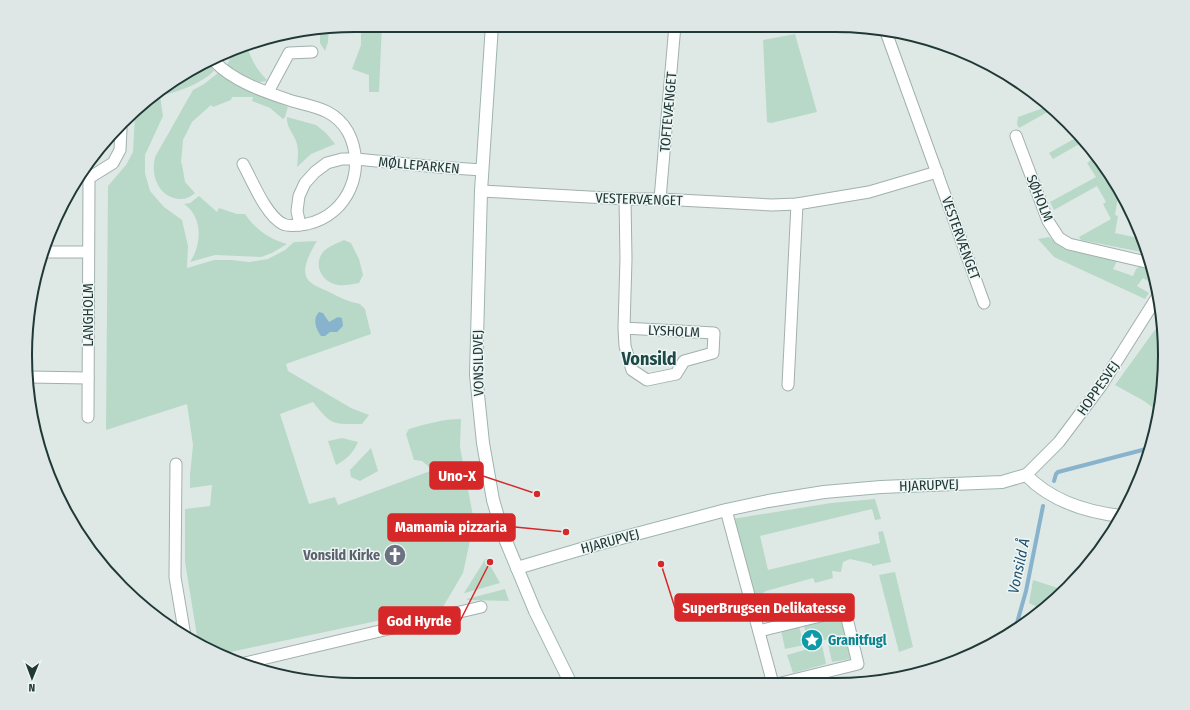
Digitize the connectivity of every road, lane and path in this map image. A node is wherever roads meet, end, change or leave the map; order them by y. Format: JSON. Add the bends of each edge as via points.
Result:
{"nodes":[{"id":1,"x":492,"y":32,"type":"edge"},
{"id":2,"x":674,"y":32,"type":"edge"},
{"id":3,"x":888,"y":37,"type":"edge"},
{"id":4,"x":312,"y":52,"type":"dead end"},
{"id":5,"x":216,"y":63,"type":"edge"},
{"id":6,"x":268,"y":92,"type":"junction"},
{"id":7,"x":120,"y":134,"type":"edge"},
{"id":8,"x":1016,"y":136,"type":"dead end"},
{"id":9,"x":356,"y":159,"type":"junction"},
{"id":10,"x":244,"y":164,"type":"dead end"},
{"id":11,"x":482,"y":170,"type":"junction"},
{"id":12,"x":937,"y":172,"type":"junction"},
{"id":13,"x":481,"y":191,"type":"junction"},
{"id":14,"x":625,"y":199,"type":"junction"},
{"id":15,"x":660,"y":199,"type":"junction"},
{"id":16,"x":797,"y":204,"type":"junction"},
{"id":17,"x":300,"y":226,"type":"junction"},
{"id":18,"x":49,"y":252,"type":"edge"},
{"id":19,"x":88,"y":252,"type":"junction"},
{"id":20,"x":1144,"y":262,"type":"edge"},
{"id":21,"x":984,"y":303,"type":"dead end"},
{"id":22,"x":1154,"y":303,"type":"edge"},
{"id":23,"x":624,"y":328,"type":"junction"},
{"id":24,"x":33,"y":378,"type":"edge"},
{"id":25,"x":88,"y":378,"type":"junction"},
{"id":26,"x":788,"y":385,"type":"dead end"},
{"id":27,"x":88,"y":417,"type":"dead end"},
{"id":28,"x":176,"y":464,"type":"dead end"},
{"id":29,"x":1026,"y":475,"type":"junction"},
{"id":30,"x":726,"y":510,"type":"junction"},
{"id":31,"x":1116,"y":515,"type":"edge"},
{"id":32,"x":517,"y":568,"type":"junction"},
{"id":33,"x":480,"y":606,"type":"dead end"},
{"id":34,"x":184,"y":629,"type":"edge"},
{"id":35,"x":759,"y":631,"type":"junction"},
{"id":36,"x":252,"y":661,"type":"edge"},
{"id":37,"x":568,"y":678,"type":"edge"},
{"id":38,"x":771,"y":678,"type":"edge"},
{"id":39,"x":801,"y":678,"type":"edge"}],
"edges":[{"from":1,"to":11,"type":"main road","name":"VONSILDVEJ"},
{"from":2,"to":15,"type":"street","name":"TOFTEVÆNGET"},
{"from":3,"to":12,"type":"street","name":"VESTERVÆNGET"},
{"from":4,"to":6,"type":"street","via":[[289,53]]},
{"from":5,"to":6,"type":"street","via":[[243,82]]},
{"from":6,"to":9,"type":"street","via":[[324,110],[337,118],[347,130]]},
{"from":7,"to":19,"type":"street","name":"LANGHOLM","via":[[120,150],[113,163],[89,178]]},
{"from":8,"to":20,"type":"street","name":"SØHOLM","via":[[1048,221],[1059,238],[1069,244]]},
{"from":9,"to":11,"type":"street","name":"MØLLEPARKEN"},
{"from":9,"to":17,"type":"street","via":[[354,180],[345,199],[325,217]]},
{"from":9,"to":17,"type":"street","name":"MØLLEPARKEN","via":[[327,163],[305,183],[299,196],[297,211]]},
{"from":10,"to":17,"type":"street","via":[[274,218],[283,224]]},
{"from":11,"to":13,"type":"main road","name":"VONSILDVEJ"},
{"from":12,"to":16,"type":"street","name":"VESTERVÆNGET","via":[[869,192]]},
{"from":12,"to":21,"type":"street","name":"VESTERVÆNGET"},
{"from":13,"to":14,"type":"street","name":"VESTERVÆNGET"},
{"from":13,"to":32,"type":"main road","name":"VONSILDVEJ","via":[[476,376],[479,414],[493,500]]},
{"from":14,"to":15,"type":"street","name":"VESTERVÆNGET"},
{"from":14,"to":23,"type":"street","name":"LYSHOLM"},
{"from":15,"to":16,"type":"street","name":"VESTERVÆNGET"},
{"from":16,"to":26,"type":"street"},
{"from":18,"to":19,"type":"street"},
{"from":19,"to":25,"type":"street","name":"LANGHOLM"},
{"from":22,"to":29,"type":"street","name":"HOPPESVEJ","via":[[1101,386],[1059,442]]},
{"from":23,"to":23,"type":"street","name":"LYSHOLM","via":[[625,346],[632,370],[648,380],[676,374],[684,361],[713,353],[714,333]]},
{"from":24,"to":25,"type":"street"},
{"from":25,"to":27,"type":"street","name":"LANGHOLM"},
{"from":28,"to":34,"type":"street","via":[[175,577]]},
{"from":29,"to":30,"type":"main road","name":"HJARUPVEJ","via":[[1002,482],[824,492]]},
{"from":29,"to":31,"type":"main road","via":[[1041,489],[1062,501]]},
{"from":30,"to":32,"type":"main road","name":"HJARUPVEJ"},
{"from":30,"to":35,"type":"street"},
{"from":32,"to":37,"type":"main road","name":"VONSILDVEJ"},
{"from":33,"to":36,"type":"street"},
{"from":35,"to":38,"type":"street"},
{"from":35,"to":39,"type":"street","via":[[845,610],[858,664]]}]}
